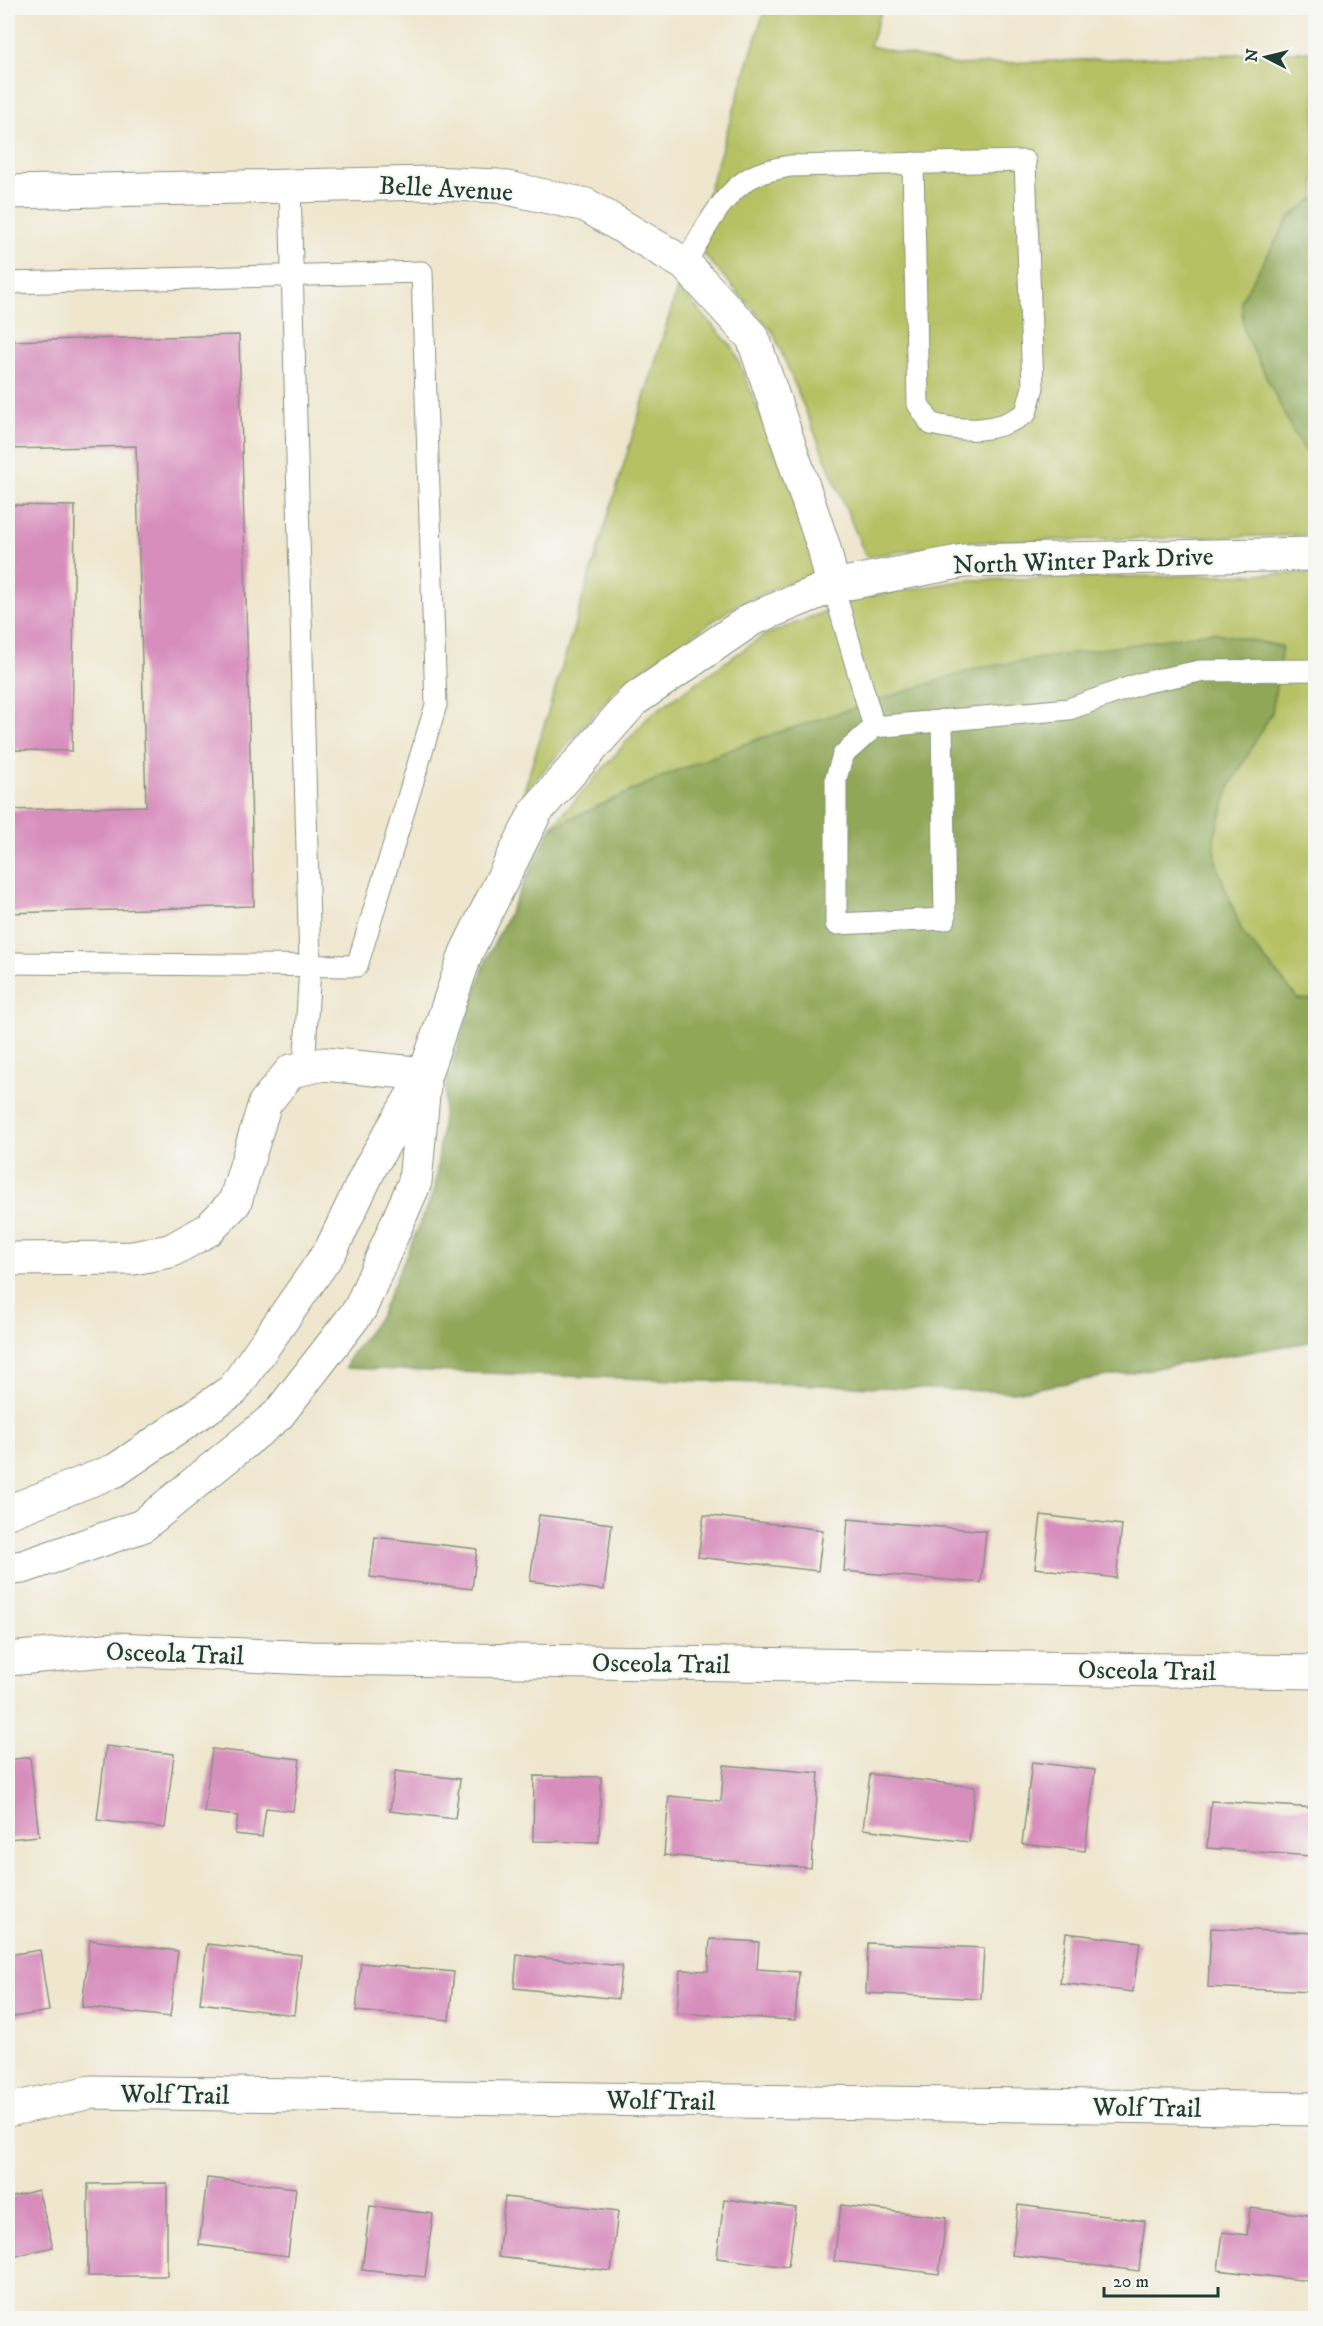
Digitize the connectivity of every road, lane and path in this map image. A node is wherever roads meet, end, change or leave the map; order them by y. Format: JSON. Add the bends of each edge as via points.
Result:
{"nodes":[{"id":1,"x":913,"y":163,"type":"junction"},
{"id":2,"x":290,"y":186,"type":"junction"},
{"id":3,"x":8,"y":192,"type":"edge"},
{"id":4,"x":685,"y":264,"type":"junction"},
{"id":5,"x":293,"y":276,"type":"junction"},
{"id":6,"x":8,"y":283,"type":"edge"},
{"id":7,"x":1316,"y":554,"type":"edge"},
{"id":8,"x":833,"y":586,"type":"junction"},
{"id":9,"x":1316,"y":670,"type":"edge"},
{"id":10,"x":942,"y":720,"type":"junction"},
{"id":11,"x":874,"y":727,"type":"junction"},
{"id":12,"x":8,"y":963,"type":"edge"},
{"id":13,"x":310,"y":966,"type":"junction"},
{"id":14,"x":304,"y":1069,"type":"junction"},
{"id":15,"x":425,"y":1074,"type":"junction"},
{"id":16,"x":8,"y":1259,"type":"edge"},
{"id":17,"x":8,"y":1512,"type":"edge"},
{"id":18,"x":8,"y":1569,"type":"edge"},
{"id":19,"x":8,"y":1659,"type":"edge"},
{"id":20,"x":1316,"y":1672,"type":"edge"},
{"id":21,"x":1316,"y":2109,"type":"edge"},
{"id":22,"x":8,"y":2110,"type":"edge"}],
"edges":[{"from":1,"to":1,"type":"lane","via":[[1025,161],[1033,387],[1026,413],[1011,423],[987,430],[930,424],[918,404]]},
{"from":1,"to":4,"type":"lane","via":[[790,165],[757,174],[735,189],[715,214]]},
{"from":2,"to":3,"type":"street","name":"Belle Avenue"},
{"from":2,"to":4,"type":"street","name":"Belle Avenue","via":[[498,186],[586,205]]},
{"from":2,"to":5,"type":"lane"},
{"from":4,"to":8,"type":"street","name":"Belle Avenue","via":[[753,338],[824,548]]},
{"from":5,"to":6,"type":"lane"},
{"from":5,"to":13,"type":"lane"},
{"from":5,"to":13,"type":"lane","via":[[422,272],[436,705],[357,966]]},
{"from":7,"to":8,"type":"street","name":"North Winter Park Drive","via":[[964,561]]},
{"from":8,"to":11,"type":"lane"},
{"from":8,"to":15,"type":"street","name":"North Winter Park Drive","via":[[752,619],[634,700],[536,811],[466,953]]},
{"from":9,"to":10,"type":"lane","via":[[1200,671],[1142,683],[1069,709]]},
{"from":10,"to":11,"type":"lane"},
{"from":10,"to":11,"type":"lane","via":[[945,919],[836,924],[836,778],[843,755]]},
{"from":12,"to":13,"type":"lane"},
{"from":13,"to":14,"type":"lane"},
{"from":14,"to":15,"type":"street","via":[[324,1065]]},
{"from":14,"to":16,"type":"street","via":[[291,1071],[265,1103],[235,1203],[208,1230],[170,1251],[134,1258]]},
{"from":15,"to":17,"type":"street","name":"North Winter Park Drive","via":[[371,1166],[331,1250],[233,1390],[116,1470]]},
{"from":15,"to":18,"type":"street","name":"North Winter Park Drive","via":[[415,1182],[360,1309],[278,1415],[142,1526]]},
{"from":19,"to":20,"type":"street","name":"Osceola Trail","via":[[116,1649],[311,1658]]},
{"from":21,"to":22,"type":"street","name":"Wolf Trail","via":[[91,2092]]}]}
